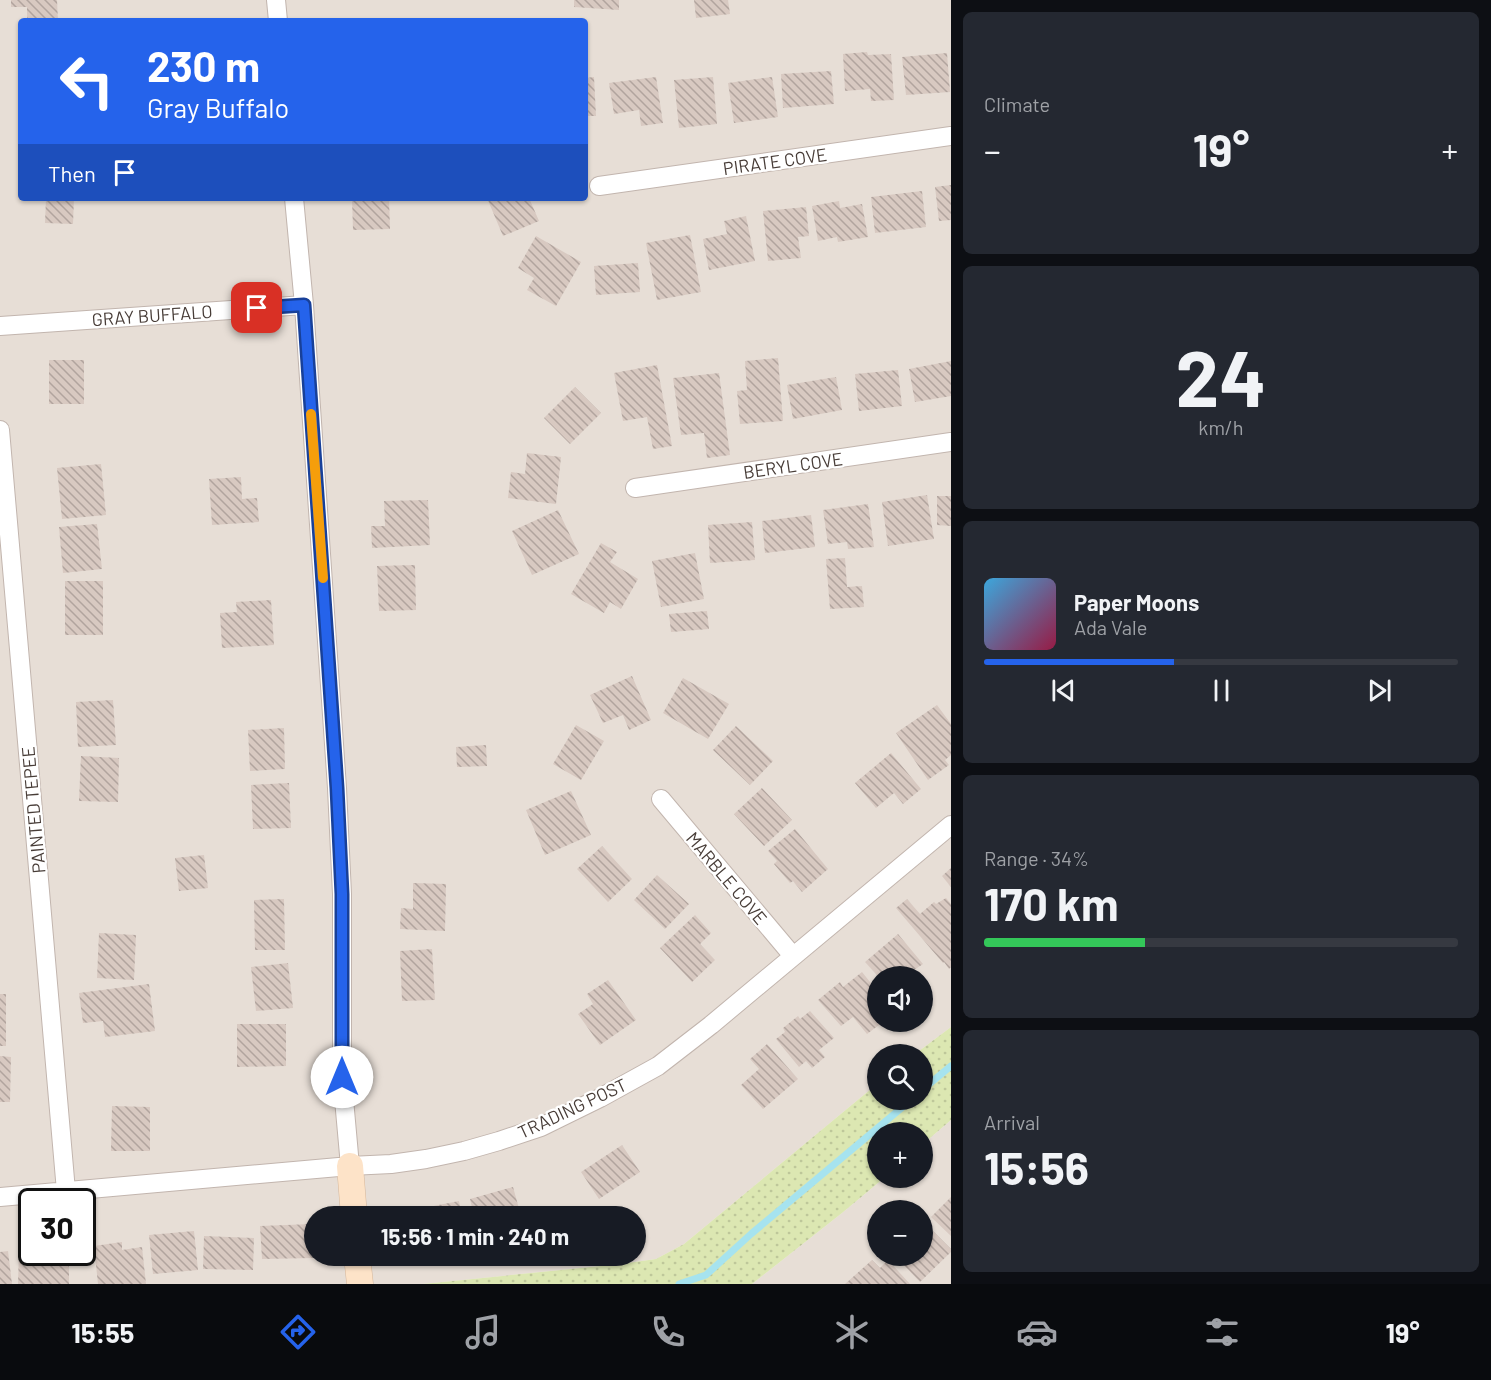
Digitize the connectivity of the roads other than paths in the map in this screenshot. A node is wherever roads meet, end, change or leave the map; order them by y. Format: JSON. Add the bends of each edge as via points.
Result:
{"nodes":[{"id":1,"x":276,"y":0,"type":"edge"},
{"id":2,"x":278,"y":18,"type":"edge"},
{"id":3,"x":951,"y":136,"type":"edge"},
{"id":4,"x":600,"y":186,"type":"dead end"},
{"id":5,"x":294,"y":201,"type":"edge"},
{"id":6,"x":304,"y":305,"type":"junction"},
{"id":7,"x":0,"y":326,"type":"edge"},
{"id":8,"x":0,"y":430,"type":"edge"},
{"id":9,"x":951,"y":442,"type":"edge"},
{"id":10,"x":635,"y":488,"type":"dead end"},
{"id":11,"x":661,"y":799,"type":"dead end"},
{"id":12,"x":951,"y":825,"type":"edge"},
{"id":13,"x":793,"y":956,"type":"junction"},
{"id":14,"x":350,"y":1166,"type":"junction"},
{"id":15,"x":66,"y":1188,"type":"edge"},
{"id":16,"x":96,"y":1188,"type":"edge"},
{"id":17,"x":18,"y":1195,"type":"edge"},
{"id":18,"x":0,"y":1197,"type":"edge"},
{"id":19,"x":353,"y":1206,"type":"edge"},
{"id":20,"x":358,"y":1266,"type":"edge"},
{"id":21,"x":360,"y":1284,"type":"edge"}],
"edges":[{"from":1,"to":2,"type":"street"},
{"from":3,"to":4,"type":"street","name":"PIRATE COVE"},
{"from":5,"to":6,"type":"street"},
{"from":6,"to":7,"type":"street","name":"GRAY BUFFALO"},
{"from":6,"to":14,"type":"street","via":[[337,788],[342,894],[342,1077]]},
{"from":8,"to":15,"type":"street","name":"PAINTED TEPEE"},
{"from":9,"to":10,"type":"street","name":"BERYL COVE"},
{"from":11,"to":13,"type":"street","name":"MARBLE COVE"},
{"from":12,"to":13,"type":"street","name":"TRADING POST"},
{"from":13,"to":14,"type":"street","name":"TRADING POST","via":[[658,1066],[541,1127],[464,1151],[391,1164]]},
{"from":14,"to":16,"type":"street","name":"TRADING POST"},
{"from":14,"to":19,"type":"street"},
{"from":17,"to":18,"type":"street","name":"TRADING POST"},
{"from":20,"to":21,"type":"street"}]}
